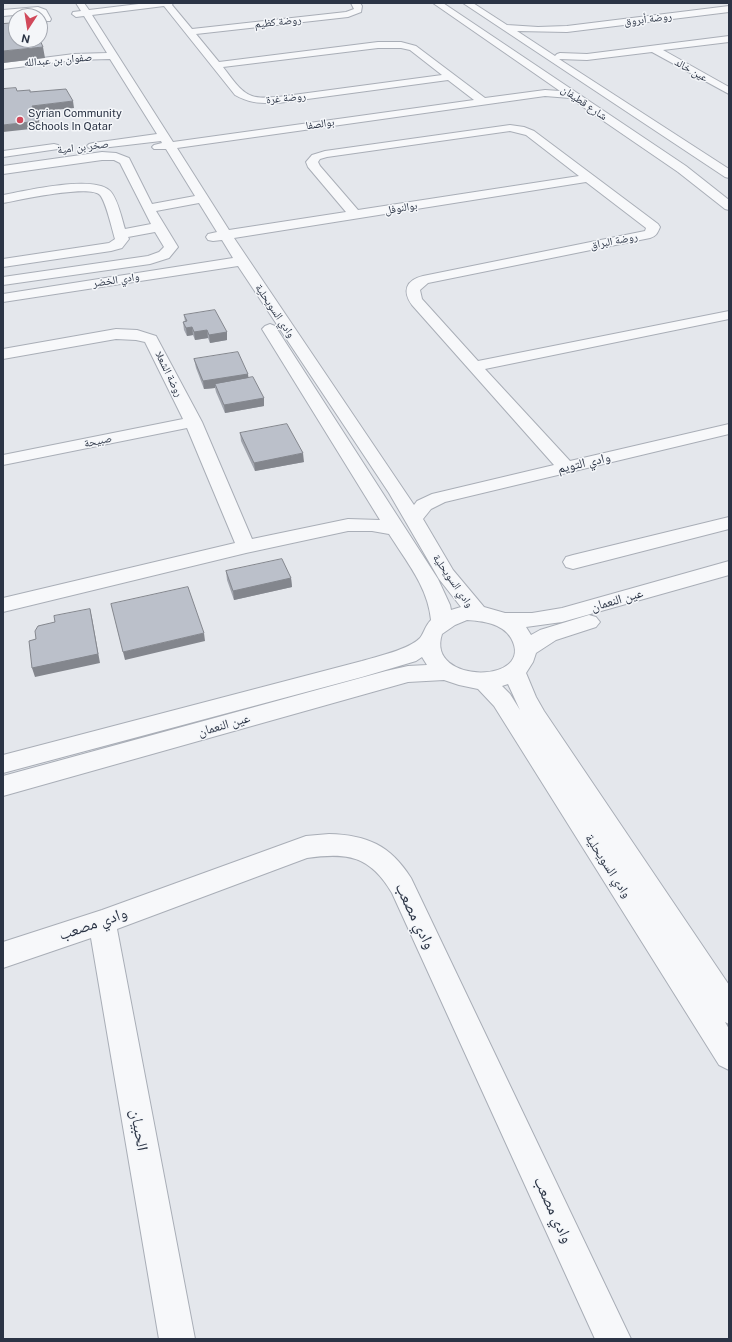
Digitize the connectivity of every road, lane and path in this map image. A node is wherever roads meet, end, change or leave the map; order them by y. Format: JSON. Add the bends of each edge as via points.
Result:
{"nodes":[{"id":1,"x":166,"y":3,"type":"edge"},
{"id":2,"x":169,"y":3,"type":"edge"},
{"id":3,"x":355,"y":3,"type":"edge"},
{"id":4,"x":436,"y":3,"type":"edge"},
{"id":5,"x":448,"y":3,"type":"edge"},
{"id":6,"x":467,"y":3,"type":"edge"},
{"id":7,"x":479,"y":3,"type":"edge"},
{"id":8,"x":81,"y":9,"type":"edge"},
{"id":9,"x":729,"y":9,"type":"edge"},
{"id":10,"x":503,"y":27,"type":"junction"},
{"id":11,"x":518,"y":29,"type":"junction"},
{"id":12,"x":567,"y":29,"type":"junction"},
{"id":13,"x":190,"y":32,"type":"junction"},
{"id":14,"x":729,"y":39,"type":"edge"},
{"id":15,"x":540,"y":42,"type":"junction"},
{"id":16,"x":652,"y":48,"type":"junction"},
{"id":17,"x":560,"y":56,"type":"junction"},
{"id":18,"x":108,"y":57,"type":"junction"},
{"id":19,"x":587,"y":57,"type":"junction"},
{"id":20,"x":216,"y":65,"type":"junction"},
{"id":21,"x":574,"y":65,"type":"junction"},
{"id":22,"x":3,"y":66,"type":"edge"},
{"id":23,"x":449,"y":77,"type":"junction"},
{"id":24,"x":556,"y":85,"type":"junction"},
{"id":25,"x":729,"y":91,"type":"edge"},
{"id":26,"x":545,"y":93,"type":"junction"},
{"id":27,"x":572,"y":95,"type":"junction"},
{"id":28,"x":482,"y":102,"type":"junction"},
{"id":29,"x":159,"y":139,"type":"junction"},
{"id":30,"x":680,"y":141,"type":"junction"},
{"id":31,"x":81,"y":146,"type":"dead end"},
{"id":32,"x":716,"y":153,"type":"dead end"},
{"id":33,"x":3,"y":154,"type":"edge"},
{"id":34,"x":3,"y":157,"type":"edge"},
{"id":35,"x":729,"y":163,"type":"edge"},
{"id":36,"x":127,"y":164,"type":"junction"},
{"id":37,"x":696,"y":167,"type":"dead end"},
{"id":38,"x":104,"y":168,"type":"dead end"},
{"id":39,"x":3,"y":170,"type":"edge"},
{"id":40,"x":174,"y":174,"type":"dead end"},
{"id":41,"x":729,"y":174,"type":"edge"},
{"id":42,"x":589,"y":178,"type":"junction"},
{"id":43,"x":3,"y":199,"type":"edge"},
{"id":44,"x":195,"y":202,"type":"junction"},
{"id":45,"x":729,"y":206,"type":"edge"},
{"id":46,"x":148,"y":208,"type":"junction"},
{"id":47,"x":355,"y":215,"type":"junction"},
{"id":48,"x":159,"y":227,"type":"junction"},
{"id":49,"x":215,"y":233,"type":"junction"},
{"id":50,"x":120,"y":234,"type":"junction"},
{"id":51,"x":30,"y":259,"type":"junction"},
{"id":52,"x":235,"y":262,"type":"junction"},
{"id":53,"x":3,"y":263,"type":"edge"},
{"id":54,"x":35,"y":276,"type":"junction"},
{"id":55,"x":3,"y":281,"type":"edge"},
{"id":56,"x":40,"y":292,"type":"junction"},
{"id":57,"x":3,"y":298,"type":"edge"},
{"id":58,"x":729,"y":315,"type":"edge"},
{"id":59,"x":3,"y":354,"type":"edge"},
{"id":60,"x":475,"y":366,"type":"junction"},
{"id":61,"x":192,"y":422,"type":"junction"},
{"id":62,"x":729,"y":429,"type":"edge"},
{"id":63,"x":3,"y":460,"type":"edge"},
{"id":64,"x":565,"y":467,"type":"junction"},
{"id":65,"x":398,"y":493,"type":"junction"},
{"id":66,"x":440,"y":498,"type":"junction"},
{"id":67,"x":378,"y":502,"type":"junction"},
{"id":68,"x":414,"y":517,"type":"junction"},
{"id":69,"x":729,"y":524,"type":"edge"},
{"id":70,"x":348,"y":525,"type":"junction"},
{"id":71,"x":396,"y":529,"type":"junction"},
{"id":72,"x":246,"y":546,"type":"junction"},
{"id":73,"x":573,"y":562,"type":"dead end"},
{"id":74,"x":729,"y":568,"type":"edge"},
{"id":75,"x":729,"y":584,"type":"edge"},
{"id":76,"x":3,"y":605,"type":"edge"},
{"id":77,"x":476,"y":613,"type":"junction"},
{"id":78,"x":502,"y":620,"type":"junction"},
{"id":79,"x":442,"y":622,"type":"junction"},
{"id":80,"x":430,"y":642,"type":"junction"},
{"id":81,"x":525,"y":649,"type":"junction"},
{"id":82,"x":514,"y":671,"type":"junction"},
{"id":83,"x":447,"y":672,"type":"junction"},
{"id":84,"x":484,"y":681,"type":"junction"},
{"id":85,"x":3,"y":764,"type":"edge"},
{"id":86,"x":3,"y":786,"type":"edge"},
{"id":87,"x":102,"y":922,"type":"junction"},
{"id":88,"x":3,"y":955,"type":"edge"},
{"id":89,"x":726,"y":1032,"type":"edge"},
{"id":90,"x":176,"y":1339,"type":"edge"},
{"id":91,"x":613,"y":1339,"type":"edge"}],
"edges":[{"from":1,"to":2,"type":"street"},
{"from":1,"to":8,"type":"street"},
{"from":1,"to":13,"type":"street","name":"روضة غرة"},
{"from":3,"to":13,"type":"street","name":"روضة كظيم","via":[[358,10],[348,14]]},
{"from":4,"to":24,"type":"street","name":"شارع قطيفان"},
{"from":5,"to":37,"type":"street","name":"شارع قطيفان"},
{"from":6,"to":10,"type":"street","name":"شارع قطيفان"},
{"from":7,"to":11,"type":"street"},
{"from":8,"to":18,"type":"street","name":"وادي السويحلية"},
{"from":9,"to":12,"type":"street","name":"روضة أبروق"},
{"from":10,"to":11,"type":"street","name":"روضة أبروق"},
{"from":10,"to":30,"type":"street","name":"شارع قطيفان"},
{"from":11,"to":12,"type":"street","name":"روضة أبروق"},
{"from":11,"to":15,"type":"street"},
{"from":12,"to":15,"type":"street","name":"روضة أبروق","via":[[546,33],[539,39]]},
{"from":13,"to":20,"type":"street","name":"روضة غرة"},
{"from":14,"to":16,"type":"street","name":"عين خالد"},
{"from":15,"to":17,"type":"street"},
{"from":16,"to":19,"type":"street","name":"عين خالد"},
{"from":16,"to":25,"type":"street","name":"عين خالد"},
{"from":17,"to":19,"type":"street","name":"عين خالد"},
{"from":17,"to":21,"type":"street"},
{"from":18,"to":22,"type":"street","name":"صفوان بن عبدالله","via":[[74,57]]},
{"from":18,"to":29,"type":"street","name":"وادي السويحلية"},
{"from":19,"to":21,"type":"street","name":"عين خالد","via":[[576,61]]},
{"from":20,"to":23,"type":"street","via":[[394,45],[413,48]]},
{"from":20,"to":23,"type":"street","name":"روضة غرة","via":[[239,93],[258,100],[278,100]]},
{"from":21,"to":30,"type":"street","via":[[659,117]]},
{"from":23,"to":28,"type":"street"},
{"from":24,"to":26,"type":"street","name":"بوالصفا","via":[[555,89]]},
{"from":24,"to":27,"type":"street","name":"شارع قطيفان"},
{"from":26,"to":27,"type":"street","name":"بوالصفا"},
{"from":26,"to":28,"type":"street","name":"بوالصفا"},
{"from":27,"to":45,"type":"street","name":"شارع قطيفان","via":[[682,168]]},
{"from":28,"to":29,"type":"street","name":"بوالصفا"},
{"from":29,"to":31,"type":"street","name":"صخر بن امية"},
{"from":29,"to":40,"type":"street","name":"وادي السويحلية"},
{"from":29,"to":44,"type":"street","name":"وادي السويحلية"},
{"from":30,"to":41,"type":"street","name":"شارع قطيفان"},
{"from":32,"to":35,"type":"street"},
{"from":33,"to":34,"type":"street","name":"صخر بن امية","via":[[66,148]]},
{"from":36,"to":38,"type":"street"},
{"from":36,"to":39,"type":"street","via":[[120,158],[107,156]]},
{"from":36,"to":46,"type":"street"},
{"from":42,"to":47,"type":"street","name":"بوالنوفل"},
{"from":42,"to":47,"type":"street","name":"روضة البراق","via":[[530,133],[514,128],[316,157],[312,162],[314,167]]},
{"from":42,"to":60,"type":"street","name":"روضة البراق","via":[[651,225],[653,231],[645,235],[433,277],[414,286],[414,298]]},
{"from":43,"to":50,"type":"street","via":[[82,187],[97,188],[105,193]]},
{"from":44,"to":46,"type":"street"},
{"from":44,"to":49,"type":"street","name":"وادي السويحلية"},
{"from":46,"to":48,"type":"street"},
{"from":47,"to":49,"type":"street","name":"بوالنوفل"},
{"from":48,"to":50,"type":"street"},
{"from":48,"to":54,"type":"street","via":[[171,247],[158,258]]},
{"from":49,"to":52,"type":"street","name":"وادي السويحلية"},
{"from":50,"to":51,"type":"street","via":[[121,242],[111,248]]},
{"from":51,"to":53,"type":"street"},
{"from":51,"to":54,"type":"street"},
{"from":52,"to":56,"type":"street","name":"وادي الخضر"},
{"from":52,"to":65,"type":"street","name":"وادي السويحلية"},
{"from":52,"to":67,"type":"street","name":"وادي السويحلية"},
{"from":54,"to":55,"type":"street"},
{"from":54,"to":56,"type":"street"},
{"from":56,"to":57,"type":"street","name":"وادي الخضر"},
{"from":58,"to":60,"type":"street"},
{"from":59,"to":61,"type":"street","name":"روضة الشعلا","via":[[116,334],[151,339]]},
{"from":60,"to":64,"type":"street","name":"روضة البراق"},
{"from":61,"to":63,"type":"street","name":"صبيحة"},
{"from":61,"to":72,"type":"street","name":"روضة الشعلا"},
{"from":62,"to":64,"type":"street","name":"وادي التويم"},
{"from":64,"to":66,"type":"street","name":"وادي التويم"},
{"from":65,"to":66,"type":"street","name":"وادي التويم"},
{"from":65,"to":68,"type":"street","name":"وادي السويحلية"},
{"from":66,"to":68,"type":"street","name":"وادي التويم","via":[[424,506]]},
{"from":67,"to":70,"type":"street","via":[[365,515]]},
{"from":67,"to":71,"type":"street","name":"وادي السويحلية"},
{"from":68,"to":77,"type":"street","name":"وادي السويحلية","via":[[446,574]]},
{"from":69,"to":73,"type":"street"},
{"from":70,"to":71,"type":"street"},
{"from":70,"to":72,"type":"street"},
{"from":71,"to":79,"type":"street","name":"وادي السويحلية","via":[[436,595]]},
{"from":72,"to":76,"type":"street"},
{"from":74,"to":78,"type":"street","name":"عين النعمان","via":[[562,615],[532,620]]},
{"from":75,"to":81,"type":"street","name":"عين النعمان","via":[[548,635]]},
{"from":77,"to":78,"type":"street"},
{"from":77,"to":79,"type":"street","via":[[458,615]]},
{"from":78,"to":81,"type":"street","via":[[518,632]]},
{"from":79,"to":80,"type":"street","via":[[436,628]]},
{"from":80,"to":83,"type":"street","via":[[430,649],[436,661]]},
{"from":80,"to":85,"type":"street","name":"عين النعمان","via":[[408,655],[362,669]]},
{"from":81,"to":82,"type":"street","via":[[521,664]]},
{"from":82,"to":84,"type":"street","via":[[495,680]]},
{"from":82,"to":89,"type":"street","name":"وادي السويحلية","via":[[524,698]]},
{"from":83,"to":84,"type":"street","via":[[458,677]]},
{"from":83,"to":86,"type":"street","name":"عين النعمان","via":[[408,674],[386,679]]},
{"from":84,"to":89,"type":"street","name":"وادي السويحلية","via":[[502,700]]},
{"from":87,"to":88,"type":"street","name":"وادي مصعب"},
{"from":87,"to":90,"type":"street","name":"الحبيان"},
{"from":87,"to":91,"type":"street","name":"وادي مصعب","via":[[306,847],[329,844],[352,846],[373,855],[390,868],[402,886]]}]}
